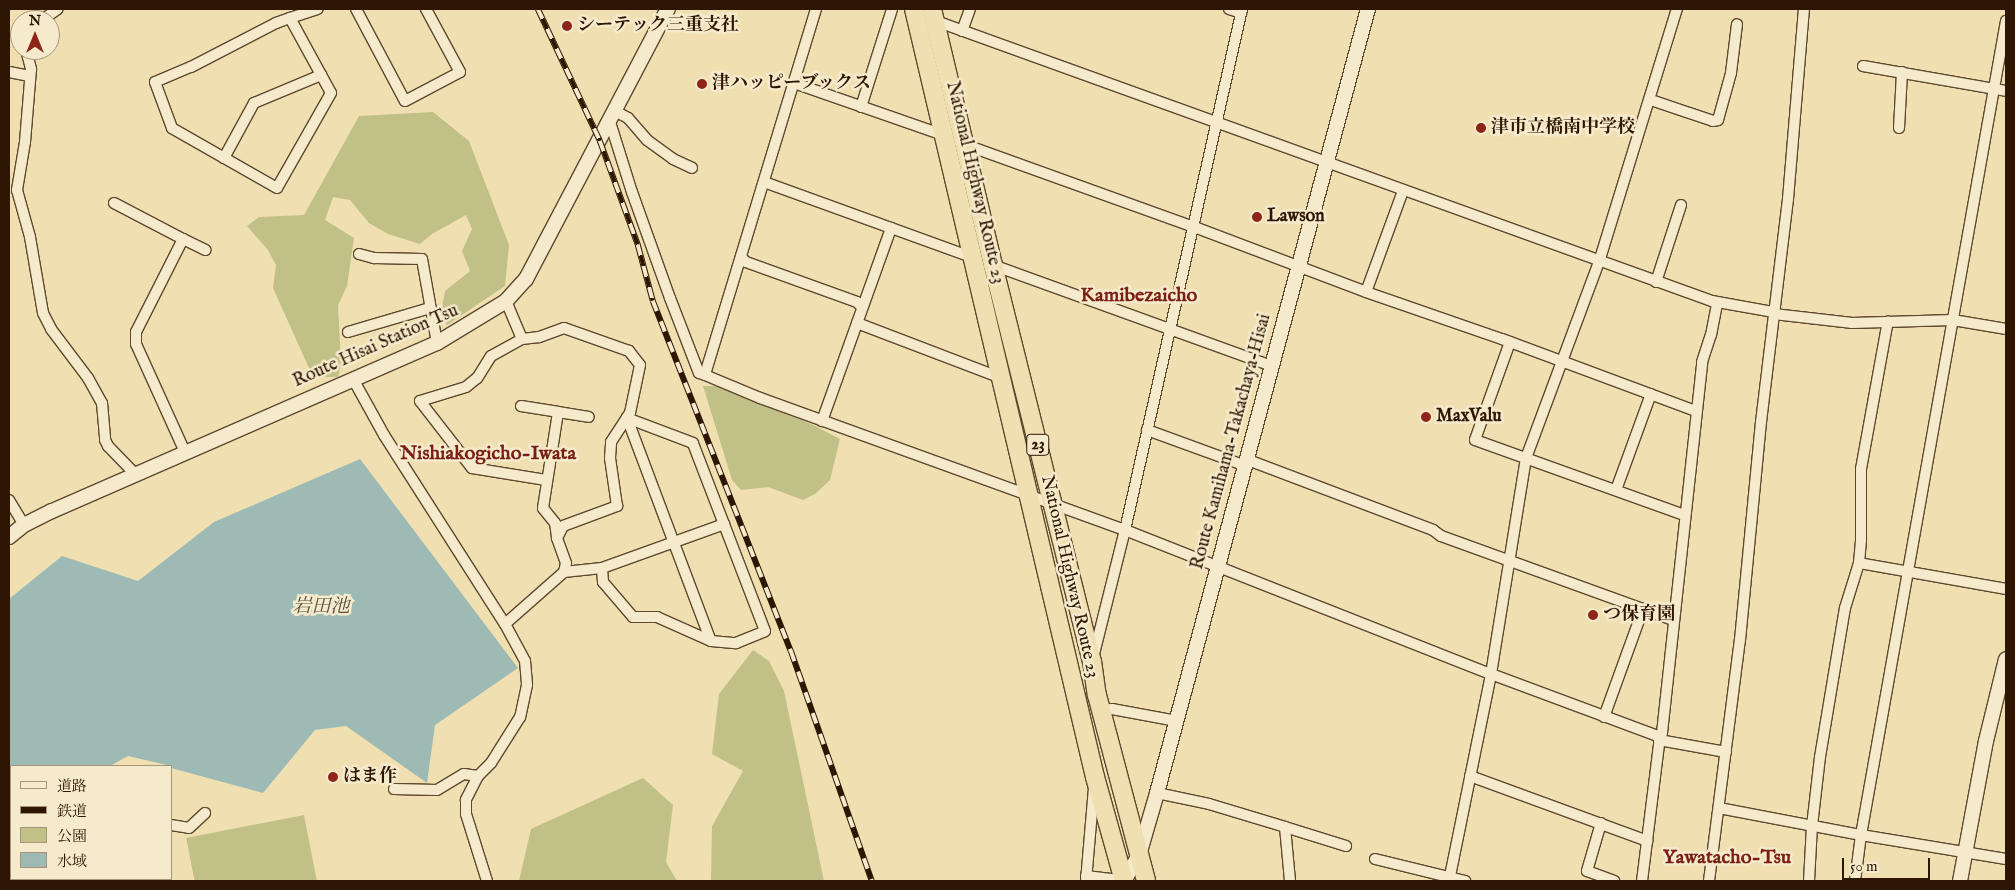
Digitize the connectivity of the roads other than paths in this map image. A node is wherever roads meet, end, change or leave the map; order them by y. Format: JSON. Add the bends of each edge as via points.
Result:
{"nodes":[{"id":1,"x":318,"y":9,"type":"edge"},
{"id":2,"x":356,"y":9,"type":"edge"},
{"id":3,"x":426,"y":9,"type":"edge"},
{"id":4,"x":668,"y":9,"type":"edge"},
{"id":5,"x":816,"y":9,"type":"edge"},
{"id":6,"x":892,"y":9,"type":"edge"},
{"id":7,"x":970,"y":9,"type":"edge"},
{"id":8,"x":1229,"y":9,"type":"edge"},
{"id":9,"x":1368,"y":9,"type":"edge"},
{"id":10,"x":1677,"y":9,"type":"edge"},
{"id":11,"x":1804,"y":9,"type":"edge"},
{"id":12,"x":911,"y":10,"type":"edge"},
{"id":13,"x":1242,"y":11,"type":"edge"},
{"id":14,"x":933,"y":15,"type":"edge"},
{"id":15,"x":290,"y":18,"type":"junction"},
{"id":16,"x":2006,"y":21,"type":"edge"},
{"id":17,"x":1737,"y":24,"type":"dead end"},
{"id":18,"x":962,"y":31,"type":"junction"},
{"id":19,"x":28,"y":60,"type":"edge"},
{"id":20,"x":1863,"y":66,"type":"dead end"},
{"id":21,"x":9,"y":72,"type":"edge"},
{"id":22,"x":1902,"y":72,"type":"junction"},
{"id":23,"x":321,"y":74,"type":"junction"},
{"id":24,"x":30,"y":76,"type":"junction"},
{"id":25,"x":794,"y":83,"type":"junction"},
{"id":26,"x":1994,"y":89,"type":"junction"},
{"id":27,"x":2006,"y":91,"type":"edge"},
{"id":28,"x":1651,"y":100,"type":"junction"},
{"id":29,"x":861,"y":107,"type":"junction"},
{"id":30,"x":612,"y":116,"type":"junction"},
{"id":31,"x":1216,"y":122,"type":"junction"},
{"id":32,"x":1899,"y":128,"type":"dead end"},
{"id":33,"x":943,"y":135,"type":"junction"},
{"id":34,"x":966,"y":145,"type":"junction"},
{"id":35,"x":224,"y":158,"type":"junction"},
{"id":36,"x":1327,"y":163,"type":"junction"},
{"id":37,"x":692,"y":168,"type":"dead end"},
{"id":38,"x":764,"y":182,"type":"junction"},
{"id":39,"x":1404,"y":191,"type":"junction"},
{"id":40,"x":114,"y":203,"type":"dead end"},
{"id":41,"x":1681,"y":205,"type":"dead end"},
{"id":42,"x":1193,"y":227,"type":"junction"},
{"id":43,"x":891,"y":228,"type":"junction"},
{"id":44,"x":183,"y":239,"type":"junction"},
{"id":45,"x":206,"y":250,"type":"dead end"},
{"id":46,"x":359,"y":254,"type":"dead end"},
{"id":47,"x":741,"y":258,"type":"junction"},
{"id":48,"x":972,"y":258,"type":"junction"},
{"id":49,"x":1599,"y":262,"type":"junction"},
{"id":50,"x":993,"y":265,"type":"junction"},
{"id":51,"x":1300,"y":266,"type":"junction"},
{"id":52,"x":1656,"y":282,"type":"junction"},
{"id":53,"x":1366,"y":292,"type":"junction"},
{"id":54,"x":506,"y":302,"type":"junction"},
{"id":55,"x":1717,"y":303,"type":"junction"},
{"id":56,"x":862,"y":307,"type":"junction"},
{"id":57,"x":430,"y":308,"type":"junction"},
{"id":58,"x":1774,"y":313,"type":"junction"},
{"id":59,"x":1954,"y":320,"type":"junction"},
{"id":60,"x":1888,"y":321,"type":"junction"},
{"id":61,"x":857,"y":323,"type":"junction"},
{"id":62,"x":1170,"y":329,"type":"junction"},
{"id":63,"x":2006,"y":329,"type":"edge"},
{"id":64,"x":348,"y":332,"type":"dead end"},
{"id":65,"x":522,"y":339,"type":"junction"},
{"id":66,"x":1510,"y":342,"type":"junction"},
{"id":67,"x":437,"y":343,"type":"junction"},
{"id":68,"x":1562,"y":361,"type":"junction"},
{"id":69,"x":1272,"y":366,"type":"junction"},
{"id":70,"x":705,"y":375,"type":"junction"},
{"id":71,"x":1001,"y":378,"type":"junction"},
{"id":72,"x":353,"y":379,"type":"junction"},
{"id":73,"x":1651,"y":394,"type":"junction"},
{"id":74,"x":521,"y":406,"type":"dead end"},
{"id":75,"x":558,"y":412,"type":"junction"},
{"id":76,"x":1696,"y":412,"type":"junction"},
{"id":77,"x":589,"y":417,"type":"dead end"},
{"id":78,"x":627,"y":418,"type":"junction"},
{"id":79,"x":822,"y":421,"type":"junction"},
{"id":80,"x":1147,"y":430,"type":"junction"},
{"id":81,"x":185,"y":452,"type":"junction"},
{"id":82,"x":1526,"y":458,"type":"junction"},
{"id":83,"x":1247,"y":463,"type":"junction"},
{"id":84,"x":135,"y":474,"type":"junction"},
{"id":85,"x":546,"y":480,"type":"junction"},
{"id":86,"x":1616,"y":490,"type":"junction"},
{"id":87,"x":1029,"y":497,"type":"junction"},
{"id":88,"x":9,"y":500,"type":"edge"},
{"id":89,"x":1053,"y":505,"type":"junction"},
{"id":90,"x":1685,"y":515,"type":"junction"},
{"id":91,"x":724,"y":524,"type":"junction"},
{"id":92,"x":24,"y":525,"type":"junction"},
{"id":93,"x":1125,"y":530,"type":"junction"},
{"id":94,"x":9,"y":537,"type":"edge"},
{"id":95,"x":557,"y":538,"type":"junction"},
{"id":96,"x":673,"y":543,"type":"junction"},
{"id":97,"x":1509,"y":560,"type":"junction"},
{"id":98,"x":1859,"y":563,"type":"junction"},
{"id":99,"x":1218,"y":566,"type":"junction"},
{"id":100,"x":602,"y":568,"type":"junction"},
{"id":101,"x":564,"y":572,"type":"junction"},
{"id":102,"x":1908,"y":572,"type":"junction"},
{"id":103,"x":2006,"y":589,"type":"edge"},
{"id":104,"x":1643,"y":609,"type":"junction"},
{"id":105,"x":1673,"y":620,"type":"junction"},
{"id":106,"x":505,"y":624,"type":"junction"},
{"id":107,"x":711,"y":641,"type":"junction"},
{"id":108,"x":2006,"y":659,"type":"edge"},
{"id":109,"x":1092,"y":661,"type":"junction"},
{"id":110,"x":1490,"y":674,"type":"junction"},
{"id":111,"x":1100,"y":710,"type":"junction"},
{"id":112,"x":1604,"y":717,"type":"junction"},
{"id":113,"x":1177,"y":721,"type":"junction"},
{"id":114,"x":1659,"y":739,"type":"junction"},
{"id":115,"x":1726,"y":752,"type":"junction"},
{"id":116,"x":478,"y":776,"type":"junction"},
{"id":117,"x":1470,"y":776,"type":"junction"},
{"id":118,"x":1095,"y":777,"type":"junction"},
{"id":119,"x":394,"y":789,"type":"dead end"},
{"id":120,"x":1156,"y":793,"type":"junction"},
{"id":121,"x":1719,"y":808,"type":"junction"},
{"id":122,"x":205,"y":813,"type":"dead end"},
{"id":123,"x":1600,"y":823,"type":"junction"},
{"id":124,"x":172,"y":825,"type":"edge"},
{"id":125,"x":1812,"y":826,"type":"junction"},
{"id":126,"x":1285,"y":827,"type":"junction"},
{"id":127,"x":1861,"y":835,"type":"junction"},
{"id":128,"x":1648,"y":841,"type":"junction"},
{"id":129,"x":1346,"y":846,"type":"dead end"},
{"id":130,"x":1965,"y":854,"type":"junction"},
{"id":131,"x":1139,"y":855,"type":"junction"},
{"id":132,"x":1375,"y":859,"type":"dead end"},
{"id":133,"x":2006,"y":859,"type":"edge"},
{"id":134,"x":1086,"y":879,"type":"edge"},
{"id":135,"x":1450,"y":879,"type":"edge"},
{"id":136,"x":487,"y":881,"type":"edge"},
{"id":137,"x":1125,"y":881,"type":"edge"},
{"id":138,"x":1146,"y":881,"type":"edge"},
{"id":139,"x":1290,"y":881,"type":"edge"},
{"id":140,"x":1465,"y":881,"type":"edge"},
{"id":141,"x":1614,"y":881,"type":"edge"},
{"id":142,"x":1642,"y":881,"type":"edge"},
{"id":143,"x":1709,"y":881,"type":"edge"},
{"id":144,"x":1809,"y":881,"type":"edge"},
{"id":145,"x":1855,"y":881,"type":"edge"},
{"id":146,"x":1960,"y":881,"type":"edge"}],
"edges":[{"from":1,"to":15,"type":"street"},
{"from":2,"to":3,"type":"street","via":[[405,101],[460,72]]},
{"from":4,"to":30,"type":"main road","name":"Route Hisai Station Tsu"},
{"from":5,"to":25,"type":"street"},
{"from":6,"to":29,"type":"street"},
{"from":7,"to":18,"type":"street"},
{"from":8,"to":13,"type":"street"},
{"from":9,"to":36,"type":"main road","name":"Route Kamihama-Takachaya-Hisai"},
{"from":10,"to":28,"type":"street"},
{"from":11,"to":58,"type":"street","via":[[1788,199]]},
{"from":12,"to":14,"type":"street"},
{"from":12,"to":33,"type":"highway","name":"National Highway Route 23","number":"23"},
{"from":13,"to":31,"type":"street"},
{"from":14,"to":18,"type":"street"},
{"from":14,"to":34,"type":"highway","name":"National Highway Route 23","number":"23"},
{"from":15,"to":23,"type":"street"},
{"from":15,"to":35,"type":"street","via":[[155,82],[172,128]]},
{"from":16,"to":26,"type":"street"},
{"from":17,"to":28,"type":"street","via":[[1731,73],[1718,120]]},
{"from":18,"to":31,"type":"street"},
{"from":19,"to":24,"type":"street"},
{"from":20,"to":22,"type":"street"},
{"from":21,"to":24,"type":"street"},
{"from":22,"to":26,"type":"street"},
{"from":22,"to":32,"type":"street"},
{"from":23,"to":35,"type":"street","via":[[254,103]]},
{"from":23,"to":35,"type":"street","via":[[331,93],[277,188]]},
{"from":24,"to":84,"type":"street","via":[[25,142],[17,190],[30,237],[43,313],[102,403],[108,446]]},
{"from":25,"to":29,"type":"street"},
{"from":25,"to":38,"type":"street"},
{"from":26,"to":27,"type":"street"},
{"from":26,"to":59,"type":"street"},
{"from":28,"to":49,"type":"street"},
{"from":29,"to":33,"type":"street"},
{"from":30,"to":37,"type":"street","via":[[628,118],[647,140]]},
{"from":30,"to":54,"type":"main road","name":"Route Hisai Station Tsu","via":[[526,279]]},
{"from":30,"to":70,"type":"street","via":[[632,192],[670,298],[699,373]]},
{"from":31,"to":36,"type":"street"},
{"from":31,"to":42,"type":"street"},
{"from":33,"to":48,"type":"highway","name":"National Highway Route 23","number":"23"},
{"from":34,"to":42,"type":"street"},
{"from":34,"to":50,"type":"highway","name":"National Highway Route 23","number":"23"},
{"from":36,"to":39,"type":"street"},
{"from":36,"to":51,"type":"main road","name":"Route Kamihama-Takachaya-Hisai"},
{"from":38,"to":43,"type":"street"},
{"from":38,"to":47,"type":"street"},
{"from":39,"to":49,"type":"street"},
{"from":39,"to":53,"type":"street"},
{"from":40,"to":44,"type":"street"},
{"from":41,"to":52,"type":"street"},
{"from":42,"to":51,"type":"street"},
{"from":42,"to":62,"type":"street"},
{"from":43,"to":48,"type":"street"},
{"from":43,"to":56,"type":"street"},
{"from":44,"to":45,"type":"street"},
{"from":44,"to":81,"type":"street","via":[[136,332],[136,344]]},
{"from":46,"to":57,"type":"street","via":[[374,258],[422,259]]},
{"from":47,"to":56,"type":"street","via":[[857,302]]},
{"from":47,"to":70,"type":"street"},
{"from":48,"to":50,"type":"street"},
{"from":48,"to":71,"type":"highway","name":"National Highway Route 23","number":"23"},
{"from":49,"to":52,"type":"street"},
{"from":49,"to":68,"type":"street"},
{"from":50,"to":62,"type":"street"},
{"from":50,"to":89,"type":"highway","name":"National Highway Route 23","number":"23"},
{"from":51,"to":53,"type":"street"},
{"from":51,"to":69,"type":"main road","name":"Route Kamihama-Takachaya-Hisai"},
{"from":52,"to":55,"type":"street"},
{"from":53,"to":66,"type":"street"},
{"from":54,"to":65,"type":"street"},
{"from":54,"to":67,"type":"main road","name":"Route Hisai Station Tsu"},
{"from":55,"to":58,"type":"street"},
{"from":55,"to":76,"type":"street","via":[[1702,362]]},
{"from":56,"to":61,"type":"street"},
{"from":57,"to":64,"type":"street"},
{"from":57,"to":67,"type":"street"},
{"from":58,"to":60,"type":"street","via":[[1852,323]]},
{"from":58,"to":115,"type":"street"},
{"from":59,"to":60,"type":"street"},
{"from":59,"to":63,"type":"street"},
{"from":59,"to":102,"type":"street"},
{"from":60,"to":98,"type":"street","via":[[1861,469]]},
{"from":61,"to":71,"type":"street"},
{"from":61,"to":79,"type":"street"},
{"from":62,"to":69,"type":"street"},
{"from":62,"to":80,"type":"street"},
{"from":65,"to":78,"type":"street","via":[[564,328],[628,351],[640,365]]},
{"from":65,"to":85,"type":"street","via":[[491,356],[477,378],[466,387],[420,401],[472,468]]},
{"from":66,"to":68,"type":"street"},
{"from":66,"to":82,"type":"street","via":[[1475,440]]},
{"from":67,"to":72,"type":"main road","name":"Route Hisai Station Tsu"},
{"from":68,"to":73,"type":"street"},
{"from":68,"to":82,"type":"street"},
{"from":69,"to":83,"type":"main road","name":"Route Kamihama-Takachaya-Hisai"},
{"from":70,"to":79,"type":"street"},
{"from":71,"to":87,"type":"highway","name":"National Highway Route 23","number":"23"},
{"from":72,"to":81,"type":"main road","name":"Route Hisai Station Tsu"},
{"from":72,"to":106,"type":"street","via":[[384,435]]},
{"from":73,"to":76,"type":"street"},
{"from":73,"to":86,"type":"street"},
{"from":74,"to":75,"type":"street"},
{"from":75,"to":77,"type":"street"},
{"from":75,"to":85,"type":"street"},
{"from":76,"to":90,"type":"street"},
{"from":78,"to":91,"type":"street","via":[[693,443]]},
{"from":78,"to":95,"type":"street","via":[[616,431],[609,450],[617,506],[563,526]]},
{"from":78,"to":96,"type":"street"},
{"from":79,"to":87,"type":"street"},
{"from":80,"to":83,"type":"street"},
{"from":80,"to":93,"type":"street"},
{"from":81,"to":84,"type":"main road","name":"Route Hisai Station Tsu"},
{"from":82,"to":86,"type":"street"},
{"from":82,"to":97,"type":"street"},
{"from":83,"to":97,"type":"street"},
{"from":83,"to":99,"type":"main road","name":"Route Kamihama-Takachaya-Hisai"},
{"from":84,"to":92,"type":"main road","name":"Route Hisai Station Tsu"},
{"from":85,"to":95,"type":"street","via":[[543,508],[555,523]]},
{"from":86,"to":90,"type":"street"},
{"from":87,"to":89,"type":"street"},
{"from":87,"to":118,"type":"highway","name":"National Highway Route 23","number":"23"},
{"from":88,"to":92,"type":"street"},
{"from":89,"to":93,"type":"street"},
{"from":89,"to":109,"type":"highway","name":"National Highway Route 23","number":"23"},
{"from":90,"to":105,"type":"street"},
{"from":91,"to":96,"type":"street"},
{"from":91,"to":107,"type":"street","via":[[765,631],[736,644]]},
{"from":92,"to":94,"type":"main road","name":"Route Hisai Station Tsu"},
{"from":93,"to":99,"type":"street"},
{"from":93,"to":109,"type":"street"},
{"from":95,"to":101,"type":"street","via":[[566,563]]},
{"from":96,"to":100,"type":"street"},
{"from":96,"to":107,"type":"street"},
{"from":97,"to":104,"type":"street"},
{"from":97,"to":110,"type":"street"},
{"from":98,"to":102,"type":"street"},
{"from":98,"to":125,"type":"street","via":[[1845,608],[1833,672]]},
{"from":99,"to":110,"type":"street"},
{"from":99,"to":113,"type":"main road","name":"Route Kamihama-Takachaya-Hisai"},
{"from":100,"to":101,"type":"street"},
{"from":100,"to":107,"type":"street","via":[[603,582],[633,617],[657,617]]},
{"from":101,"to":106,"type":"street"},
{"from":102,"to":103,"type":"street"},
{"from":102,"to":127,"type":"street"},
{"from":104,"to":105,"type":"street"},
{"from":104,"to":112,"type":"street"},
{"from":105,"to":114,"type":"street"},
{"from":106,"to":116,"type":"street","via":[[525,661],[527,685],[520,717],[491,763]]},
{"from":108,"to":130,"type":"main road","via":[[1986,741]]},
{"from":109,"to":111,"type":"highway","name":"National Highway Route 23","number":"23"},
{"from":110,"to":112,"type":"street"},
{"from":110,"to":117,"type":"street"},
{"from":111,"to":113,"type":"street","via":[[1112,709]]},
{"from":111,"to":131,"type":"highway","name":"National Highway Route 23","number":"23"},
{"from":112,"to":114,"type":"street"},
{"from":113,"to":120,"type":"main road","name":"Route Kamihama-Takachaya-Hisai"},
{"from":114,"to":115,"type":"street"},
{"from":114,"to":128,"type":"street"},
{"from":115,"to":121,"type":"street"},
{"from":116,"to":119,"type":"street","via":[[464,774],[437,790]]},
{"from":116,"to":136,"type":"street","via":[[466,800],[466,814]]},
{"from":117,"to":123,"type":"street"},
{"from":117,"to":135,"type":"street"},
{"from":118,"to":134,"type":"street"},
{"from":118,"to":137,"type":"highway","name":"National Highway Route 23","number":"23"},
{"from":120,"to":126,"type":"street","via":[[1209,804]]},
{"from":120,"to":131,"type":"main road","name":"Route Kamihama-Takachaya-Hisai"},
{"from":121,"to":125,"type":"street"},
{"from":121,"to":143,"type":"street"},
{"from":122,"to":124,"type":"street","via":[[188,828]]},
{"from":123,"to":128,"type":"street"},
{"from":123,"to":141,"type":"street","via":[[1587,871]]},
{"from":125,"to":127,"type":"street"},
{"from":125,"to":144,"type":"street"},
{"from":126,"to":129,"type":"street"},
{"from":126,"to":139,"type":"street"},
{"from":127,"to":130,"type":"street"},
{"from":127,"to":145,"type":"street"},
{"from":128,"to":142,"type":"street"},
{"from":130,"to":133,"type":"street"},
{"from":130,"to":146,"type":"main road"},
{"from":131,"to":137,"type":"main road","name":"Route Kamihama-Takachaya-Hisai"},
{"from":131,"to":138,"type":"highway","name":"National Highway Route 23","number":"23"},
{"from":132,"to":135,"type":"street"},
{"from":134,"to":137,"type":"street"},
{"from":135,"to":140,"type":"street"}]}
